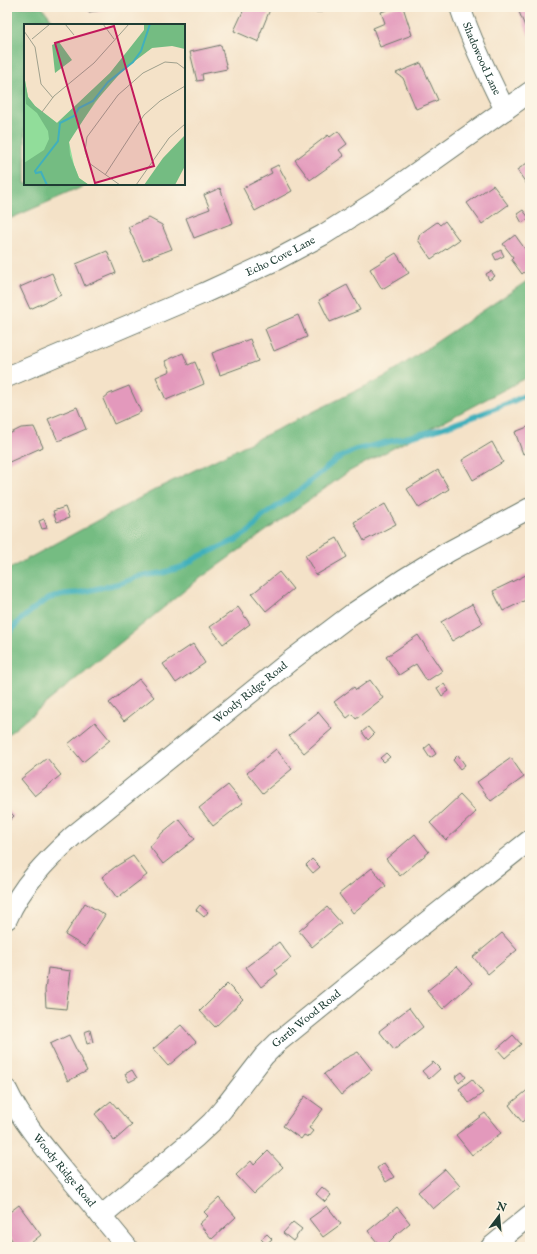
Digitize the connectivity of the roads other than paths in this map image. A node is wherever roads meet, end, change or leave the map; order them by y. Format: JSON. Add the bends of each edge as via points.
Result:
{"nodes":[{"id":1,"x":460,"y":7,"type":"edge"},
{"id":2,"x":530,"y":92,"type":"edge"},
{"id":3,"x":505,"y":110,"type":"junction"},
{"id":4,"x":7,"y":377,"type":"edge"},
{"id":5,"x":530,"y":508,"type":"edge"},
{"id":6,"x":530,"y":840,"type":"edge"},
{"id":7,"x":7,"y":919,"type":"edge"},
{"id":8,"x":7,"y":1090,"type":"edge"},
{"id":9,"x":530,"y":1215,"type":"edge"},
{"id":10,"x":101,"y":1216,"type":"junction"},
{"id":11,"x":127,"y":1247,"type":"edge"},
{"id":12,"x":491,"y":1247,"type":"edge"}],
"edges":[{"from":1,"to":3,"type":"street","name":"Shadowood Lane","via":[[480,61]]},
{"from":2,"to":3,"type":"street","name":"Echo Cove Lane"},
{"from":3,"to":4,"type":"street","name":"Echo Cove Lane","via":[[378,200],[316,239],[204,293]]},
{"from":5,"to":7,"type":"street","name":"Woody Ridge Road","via":[[404,579],[290,661],[48,858],[32,878]]},
{"from":6,"to":10,"type":"street","name":"Garth Wood Road","via":[[277,1043],[212,1122]]},
{"from":8,"to":10,"type":"street","name":"Woody Ridge Road","via":[[26,1123]]},
{"from":9,"to":12,"type":"street"},
{"from":10,"to":11,"type":"street","name":"Woody Ridge Road"}]}
